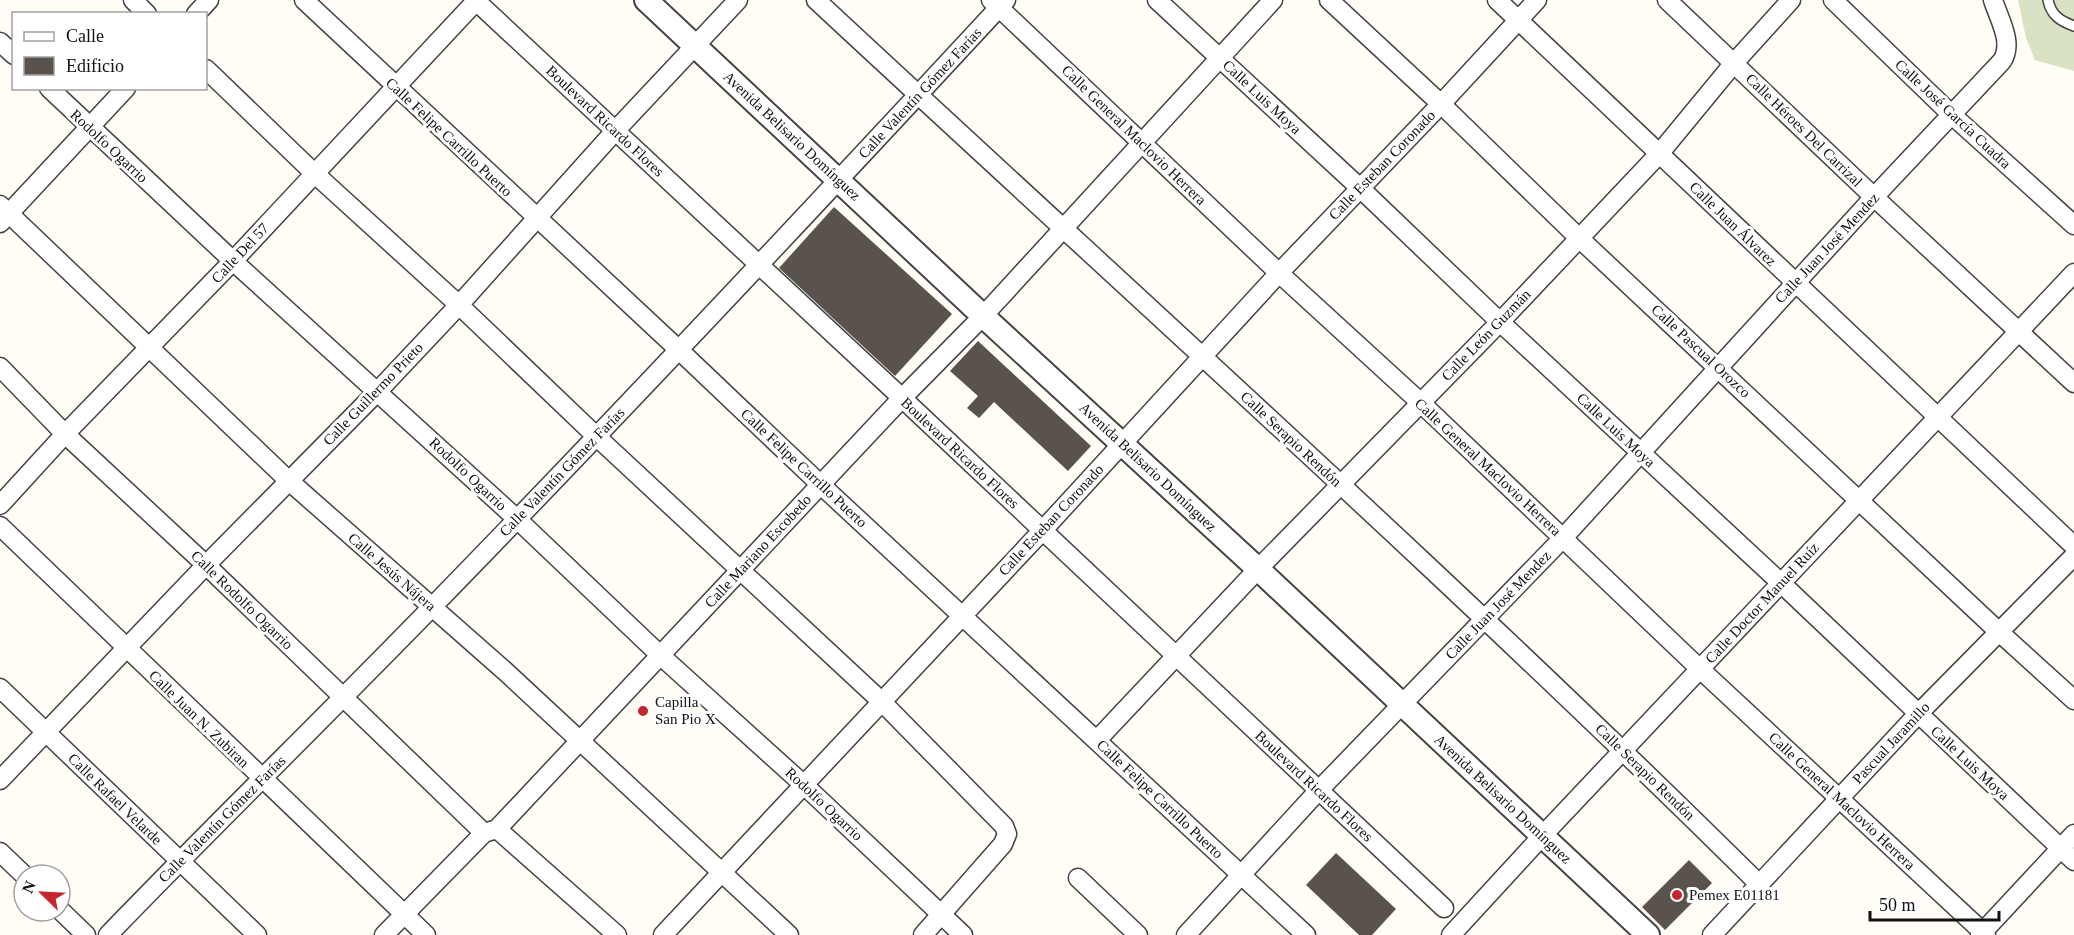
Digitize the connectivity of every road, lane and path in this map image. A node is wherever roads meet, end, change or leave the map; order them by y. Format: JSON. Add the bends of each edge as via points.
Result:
{"nodes":[{"id":1,"x":133,"y":0,"type":"edge"},
{"id":2,"x":209,"y":0,"type":"edge"},
{"id":3,"x":304,"y":0,"type":"edge"},
{"id":4,"x":476,"y":0,"type":"edge"},
{"id":5,"x":646,"y":0,"type":"edge"},
{"id":6,"x":738,"y":0,"type":"edge"},
{"id":7,"x":816,"y":0,"type":"edge"},
{"id":8,"x":1157,"y":0,"type":"edge"},
{"id":9,"x":1273,"y":0,"type":"edge"},
{"id":10,"x":1329,"y":0,"type":"edge"},
{"id":11,"x":1497,"y":0,"type":"edge"},
{"id":12,"x":1537,"y":0,"type":"edge"},
{"id":13,"x":1667,"y":0,"type":"edge"},
{"id":14,"x":1791,"y":0,"type":"edge"},
{"id":15,"x":1833,"y":0,"type":"edge"},
{"id":16,"x":1993,"y":0,"type":"edge"},
{"id":17,"x":2048,"y":0,"type":"edge"},
{"id":18,"x":998,"y":2,"type":"edge"},
{"id":19,"x":145,"y":12,"type":"edge"},
{"id":20,"x":198,"y":12,"type":"edge"},
{"id":21,"x":1518,"y":20,"type":"junction"},
{"id":22,"x":2074,"y":26,"type":"edge"},
{"id":23,"x":0,"y":42,"type":"edge"},
{"id":24,"x":696,"y":46,"type":"junction"},
{"id":25,"x":12,"y":53,"type":"edge"},
{"id":26,"x":1219,"y":58,"type":"junction"},
{"id":27,"x":1734,"y":63,"type":"junction"},
{"id":28,"x":207,"y":70,"type":"edge"},
{"id":29,"x":396,"y":87,"type":"junction"},
{"id":30,"x":51,"y":90,"type":"edge"},
{"id":31,"x":124,"y":90,"type":"edge"},
{"id":32,"x":918,"y":94,"type":"junction"},
{"id":33,"x":1441,"y":104,"type":"junction"},
{"id":34,"x":1952,"y":115,"type":"junction"},
{"id":35,"x":89,"y":127,"type":"junction"},
{"id":36,"x":615,"y":130,"type":"junction"},
{"id":37,"x":1141,"y":142,"type":"junction"},
{"id":38,"x":1659,"y":154,"type":"junction"},
{"id":39,"x":314,"y":173,"type":"junction"},
{"id":40,"x":840,"y":180,"type":"junction"},
{"id":41,"x":1360,"y":188,"type":"junction"},
{"id":42,"x":1874,"y":197,"type":"junction"},
{"id":43,"x":3,"y":214,"type":"edge"},
{"id":44,"x":536,"y":218,"type":"junction"},
{"id":45,"x":2074,"y":225,"type":"edge"},
{"id":46,"x":1063,"y":229,"type":"junction"},
{"id":47,"x":1580,"y":238,"type":"junction"},
{"id":48,"x":233,"y":261,"type":"junction"},
{"id":49,"x":759,"y":267,"type":"junction"},
{"id":50,"x":1279,"y":273,"type":"junction"},
{"id":51,"x":2074,"y":273,"type":"edge"},
{"id":52,"x":1795,"y":283,"type":"junction"},
{"id":53,"x":459,"y":305,"type":"junction"},
{"id":54,"x":983,"y":316,"type":"junction"},
{"id":55,"x":1500,"y":322,"type":"junction"},
{"id":56,"x":2018,"y":332,"type":"junction"},
{"id":57,"x":149,"y":348,"type":"junction"},
{"id":58,"x":679,"y":350,"type":"junction"},
{"id":59,"x":1203,"y":355,"type":"junction"},
{"id":60,"x":0,"y":367,"type":"edge"},
{"id":61,"x":1718,"y":368,"type":"junction"},
{"id":62,"x":2074,"y":383,"type":"edge"},
{"id":63,"x":378,"y":391,"type":"junction"},
{"id":64,"x":902,"y":398,"type":"junction"},
{"id":65,"x":1421,"y":403,"type":"junction"},
{"id":66,"x":1937,"y":418,"type":"junction"},
{"id":67,"x":65,"y":434,"type":"junction"},
{"id":68,"x":597,"y":437,"type":"junction"},
{"id":69,"x":1122,"y":442,"type":"junction"},
{"id":70,"x":1641,"y":454,"type":"junction"},
{"id":71,"x":288,"y":480,"type":"junction"},
{"id":72,"x":821,"y":484,"type":"junction"},
{"id":73,"x":1340,"y":485,"type":"junction"},
{"id":74,"x":1860,"y":500,"type":"junction"},
{"id":75,"x":0,"y":505,"type":"edge"},
{"id":76,"x":517,"y":519,"type":"junction"},
{"id":77,"x":0,"y":526,"type":"edge"},
{"id":78,"x":1042,"y":531,"type":"junction"},
{"id":79,"x":1563,"y":538,"type":"junction"},
{"id":80,"x":2074,"y":546,"type":"edge"},
{"id":81,"x":2074,"y":556,"type":"edge"},
{"id":82,"x":206,"y":565,"type":"junction"},
{"id":83,"x":741,"y":569,"type":"junction"},
{"id":84,"x":1258,"y":569,"type":"junction"},
{"id":85,"x":1781,"y":583,"type":"junction"},
{"id":86,"x":432,"y":608,"type":"junction"},
{"id":87,"x":962,"y":615,"type":"junction"},
{"id":88,"x":1484,"y":620,"type":"junction"},
{"id":89,"x":1998,"y":632,"type":"junction"},
{"id":90,"x":126,"y":648,"type":"junction"},
{"id":91,"x":660,"y":655,"type":"junction"},
{"id":92,"x":1176,"y":656,"type":"junction"},
{"id":93,"x":1700,"y":669,"type":"junction"},
{"id":94,"x":0,"y":688,"type":"edge"},
{"id":95,"x":342,"y":698,"type":"junction"},
{"id":96,"x":2074,"y":700,"type":"edge"},
{"id":97,"x":881,"y":701,"type":"junction"},
{"id":98,"x":1402,"y":705,"type":"junction"},
{"id":99,"x":1918,"y":714,"type":"junction"},
{"id":100,"x":46,"y":733,"type":"junction"},
{"id":101,"x":580,"y":740,"type":"junction"},
{"id":102,"x":1097,"y":740,"type":"junction"},
{"id":103,"x":1623,"y":750,"type":"junction"},
{"id":104,"x":261,"y":779,"type":"junction"},
{"id":105,"x":0,"y":780,"type":"edge"},
{"id":106,"x":804,"y":785,"type":"junction"},
{"id":107,"x":1319,"y":790,"type":"junction"},
{"id":108,"x":1839,"y":798,"type":"junction"},
{"id":109,"x":491,"y":831,"type":"junction"},
{"id":110,"x":2074,"y":834,"type":"edge"},
{"id":111,"x":1543,"y":835,"type":"junction"},
{"id":112,"x":2060,"y":848,"type":"junction"},
{"id":113,"x":0,"y":852,"type":"edge"},
{"id":114,"x":2074,"y":861,"type":"edge"},
{"id":115,"x":179,"y":862,"type":"junction"},
{"id":116,"x":12,"y":864,"type":"edge"},
{"id":117,"x":722,"y":871,"type":"junction"},
{"id":118,"x":1242,"y":875,"type":"junction"},
{"id":119,"x":1078,"y":878,"type":"dead end"},
{"id":120,"x":1759,"y":884,"type":"junction"},
{"id":121,"x":1444,"y":908,"type":"dead end"},
{"id":122,"x":403,"y":914,"type":"junction"},
{"id":123,"x":942,"y":915,"type":"junction"},
{"id":124,"x":72,"y":922,"type":"edge"},
{"id":125,"x":1462,"y":931,"type":"edge"},
{"id":126,"x":1983,"y":934,"type":"edge"},
{"id":127,"x":86,"y":935,"type":"edge"},
{"id":128,"x":108,"y":935,"type":"edge"},
{"id":129,"x":257,"y":935,"type":"edge"},
{"id":130,"x":384,"y":935,"type":"edge"},
{"id":131,"x":426,"y":935,"type":"edge"},
{"id":132,"x":617,"y":935,"type":"edge"},
{"id":133,"x":663,"y":935,"type":"edge"},
{"id":134,"x":789,"y":935,"type":"edge"},
{"id":135,"x":923,"y":935,"type":"edge"},
{"id":136,"x":963,"y":935,"type":"edge"},
{"id":137,"x":1138,"y":935,"type":"edge"},
{"id":138,"x":1186,"y":935,"type":"edge"},
{"id":139,"x":1306,"y":935,"type":"edge"},
{"id":140,"x":1648,"y":935,"type":"edge"},
{"id":141,"x":1712,"y":935,"type":"edge"}],
"edges":[{"from":1,"to":19,"type":"street"},
{"from":2,"to":20,"type":"street"},
{"from":3,"to":29,"type":"street","name":"Calle Felipe Carrillo Puerto"},
{"from":4,"to":29,"type":"street","name":"Calle Del 57"},
{"from":4,"to":36,"type":"street","name":"Boulevard Ricardo Flores"},
{"from":5,"to":24,"type":"street","name":"Avenida Belisario Domínguez"},
{"from":6,"to":24,"type":"street","name":"Calle Guillermo Prieto"},
{"from":7,"to":32,"type":"street","name":"Calle Serapio Rendón"},
{"from":8,"to":26,"type":"street","name":"Calle Luis Moya"},
{"from":9,"to":26,"type":"street","name":"Calle Mariano Escobedo"},
{"from":10,"to":33,"type":"street","name":"Calle Pascual Orozco"},
{"from":11,"to":21,"type":"street","name":"Calle Juan Álvarez"},
{"from":12,"to":21,"type":"street","name":"Calle Esteban Coronado"},
{"from":13,"to":27,"type":"street","name":"Calle Héroes Del Carrizal"},
{"from":14,"to":27,"type":"street","name":"Calle León Guzmán"},
{"from":15,"to":34,"type":"street","name":"Calle José García Cuadra"},
{"from":16,"to":34,"type":"street","name":"Calle Juan José Mendez","via":[[2007,43],[2006,56]]},
{"from":17,"to":22,"type":"lane","via":[[2059,20]]},
{"from":18,"to":32,"type":"street","name":"Calle Valentín Gómez Farías"},
{"from":18,"to":37,"type":"street","name":"Calle General Maclovio Herrera"},
{"from":21,"to":33,"type":"street","name":"Calle Esteban Coronado"},
{"from":21,"to":38,"type":"street","name":"Calle Juan Álvarez"},
{"from":23,"to":25,"type":"street"},
{"from":24,"to":36,"type":"street","name":"Calle Guillermo Prieto"},
{"from":24,"to":40,"type":"street","name":"Avenida Belisario Domínguez"},
{"from":26,"to":37,"type":"street","name":"Calle Mariano Escobedo"},
{"from":26,"to":41,"type":"street","name":"Calle Luis Moya"},
{"from":27,"to":38,"type":"street","name":"Calle León Guzmán"},
{"from":27,"to":42,"type":"street","name":"Calle Héroes Del Carrizal"},
{"from":28,"to":39,"type":"street"},
{"from":29,"to":39,"type":"street","name":"Calle Del 57"},
{"from":29,"to":44,"type":"street","name":"Calle Felipe Carrillo Puerto"},
{"from":30,"to":35,"type":"street","name":"Rodolfo Ogarrio"},
{"from":31,"to":35,"type":"street"},
{"from":32,"to":40,"type":"street","name":"Calle Valentín Gómez Farías"},
{"from":32,"to":46,"type":"street","name":"Calle Serapio Rendón"},
{"from":33,"to":41,"type":"street","name":"Calle Esteban Coronado"},
{"from":33,"to":47,"type":"street","name":"Calle Pascual Orozco"},
{"from":34,"to":42,"type":"street","name":"Calle Juan José Mendez"},
{"from":34,"to":45,"type":"street","name":"Calle José García Cuadra"},
{"from":35,"to":43,"type":"street"},
{"from":35,"to":48,"type":"street","name":"Rodolfo Ogarrio"},
{"from":36,"to":44,"type":"street","name":"Calle Guillermo Prieto"},
{"from":36,"to":49,"type":"street","name":"Boulevard Ricardo Flores"},
{"from":37,"to":46,"type":"street","name":"Calle Mariano Escobedo"},
{"from":37,"to":50,"type":"street","name":"Calle General Maclovio Herrera"},
{"from":38,"to":47,"type":"street","name":"Calle León Guzmán"},
{"from":38,"to":52,"type":"street","name":"Calle Juan Álvarez"},
{"from":39,"to":48,"type":"street","name":"Calle Del 57"},
{"from":39,"to":53,"type":"street"},
{"from":40,"to":49,"type":"street","name":"Calle Valentín Gómez Farías"},
{"from":40,"to":54,"type":"street","name":"Avenida Belisario Domínguez"},
{"from":41,"to":50,"type":"street","name":"Calle Esteban Coronado"},
{"from":41,"to":55,"type":"street","name":"Calle Luis Moya"},
{"from":42,"to":52,"type":"street","name":"Calle Juan José Mendez"},
{"from":42,"to":56,"type":"street","name":"Calle Héroes Del Carrizal"},
{"from":43,"to":57,"type":"street","name":"Calle Jesús Nájera"},
{"from":44,"to":53,"type":"street","name":"Calle Guillermo Prieto"},
{"from":44,"to":58,"type":"street","name":"Calle Felipe Carrillo Puerto"},
{"from":46,"to":54,"type":"street","name":"Calle Mariano Escobedo"},
{"from":46,"to":59,"type":"street","name":"Calle Serapio Rendón"},
{"from":47,"to":55,"type":"street","name":"Calle León Guzmán"},
{"from":47,"to":61,"type":"street","name":"Calle Pascual Orozco"},
{"from":48,"to":57,"type":"street","name":"Calle Del 57"},
{"from":48,"to":63,"type":"street","name":"Rodolfo Ogarrio"},
{"from":49,"to":58,"type":"street","name":"Calle Valentín Gómez Farías"},
{"from":49,"to":64,"type":"street","name":"Boulevard Ricardo Flores"},
{"from":50,"to":59,"type":"street","name":"Calle Esteban Coronado"},
{"from":50,"to":65,"type":"street","name":"Calle General Maclovio Herrera"},
{"from":51,"to":56,"type":"street","name":"Calle Doctor Manuel Ruíz"},
{"from":52,"to":61,"type":"street","name":"Calle Juan José Mendez"},
{"from":52,"to":66,"type":"street","name":"Calle Juan Álvarez"},
{"from":53,"to":63,"type":"street","name":"Calle Guillermo Prieto"},
{"from":53,"to":68,"type":"street"},
{"from":54,"to":64,"type":"street","name":"Calle Mariano Escobedo"},
{"from":54,"to":69,"type":"street","name":"Avenida Belisario Domínguez"},
{"from":55,"to":65,"type":"street","name":"Calle León Guzmán"},
{"from":55,"to":70,"type":"street","name":"Calle Luis Moya"},
{"from":56,"to":62,"type":"street","name":"Calle Héroes Del Carrizal"},
{"from":56,"to":66,"type":"street","name":"Calle Doctor Manuel Ruíz"},
{"from":57,"to":67,"type":"street","name":"Calle Del 57"},
{"from":57,"to":71,"type":"street","name":"Calle Jesús Nájera"},
{"from":58,"to":68,"type":"street","name":"Calle Valentín Gómez Farías"},
{"from":58,"to":72,"type":"street","name":"Calle Felipe Carrillo Puerto"},
{"from":59,"to":69,"type":"street","name":"Calle Esteban Coronado"},
{"from":59,"to":73,"type":"street","name":"Calle Serapio Rendón"},
{"from":60,"to":67,"type":"street","name":"Calle Rodolfo Ogarrio"},
{"from":61,"to":70,"type":"street","name":"Calle Juan José Mendez"},
{"from":61,"to":74,"type":"street","name":"Calle Pascual Orozco"},
{"from":63,"to":71,"type":"street","name":"Calle Guillermo Prieto"},
{"from":63,"to":76,"type":"street","name":"Rodolfo Ogarrio"},
{"from":64,"to":72,"type":"street","name":"Calle Mariano Escobedo"},
{"from":64,"to":78,"type":"street","name":"Boulevard Ricardo Flores"},
{"from":65,"to":73,"type":"street","name":"Calle León Guzmán"},
{"from":65,"to":79,"type":"street","name":"Calle General Maclovio Herrera"},
{"from":66,"to":74,"type":"street","name":"Calle Doctor Manuel Ruíz"},
{"from":66,"to":80,"type":"street","name":"Calle Juan Álvarez"},
{"from":67,"to":75,"type":"street","name":"Calle Del 57"},
{"from":67,"to":82,"type":"street","name":"Calle Rodolfo Ogarrio"},
{"from":68,"to":76,"type":"street","name":"Calle Valentín Gómez Farías"},
{"from":68,"to":83,"type":"street"},
{"from":69,"to":78,"type":"street","name":"Calle Esteban Coronado"},
{"from":69,"to":84,"type":"street","name":"Avenida Belisario Domínguez"},
{"from":70,"to":79,"type":"street","name":"Calle Juan José Mendez"},
{"from":70,"to":85,"type":"street","name":"Calle Luis Moya"},
{"from":71,"to":82,"type":"street","name":"Calle Guillermo Prieto"},
{"from":71,"to":86,"type":"street","name":"Calle Jesús Nájera"},
{"from":72,"to":83,"type":"street","name":"Calle Mariano Escobedo"},
{"from":72,"to":87,"type":"street","name":"Calle Felipe Carrillo Puerto"},
{"from":73,"to":84,"type":"street","name":"Calle León Guzmán"},
{"from":73,"to":88,"type":"street","name":"Calle Serapio Rendón"},
{"from":74,"to":85,"type":"street","name":"Calle Doctor Manuel Ruíz"},
{"from":74,"to":89,"type":"street","name":"Calle Pascual Orozco"},
{"from":76,"to":86,"type":"street","name":"Calle Valentín Gómez Farías"},
{"from":76,"to":91,"type":"street","name":"Rodolfo Ogarrio"},
{"from":77,"to":90,"type":"street","name":"Calle Juan N. Zubiran"},
{"from":78,"to":87,"type":"street","name":"Calle Esteban Coronado"},
{"from":78,"to":92,"type":"street","name":"Boulevard Ricardo Flores"},
{"from":79,"to":88,"type":"street","name":"Calle Juan José Mendez"},
{"from":79,"to":93,"type":"street","name":"Calle General Maclovio Herrera"},
{"from":81,"to":89,"type":"street","name":"Pascual Jaramillo"},
{"from":82,"to":90,"type":"street","name":"Calle Guillermo Prieto"},
{"from":82,"to":95,"type":"street","name":"Calle Rodolfo Ogarrio"},
{"from":83,"to":91,"type":"street","name":"Calle Mariano Escobedo"},
{"from":83,"to":97,"type":"street"},
{"from":84,"to":92,"type":"street","name":"Calle León Guzmán"},
{"from":84,"to":98,"type":"street","name":"Avenida Belisario Domínguez"},
{"from":85,"to":93,"type":"street","name":"Calle Doctor Manuel Ruíz"},
{"from":85,"to":99,"type":"street","name":"Calle Luis Moya"},
{"from":86,"to":95,"type":"street","name":"Calle Valentín Gómez Farías"},
{"from":86,"to":101,"type":"street","name":"Calle Jesús Nájera"},
{"from":87,"to":97,"type":"street","name":"Calle Esteban Coronado"},
{"from":87,"to":102,"type":"street","name":"Calle Felipe Carrillo Puerto"},
{"from":88,"to":98,"type":"street","name":"Calle Juan José Mendez"},
{"from":88,"to":103,"type":"street","name":"Calle Serapio Rendón"},
{"from":89,"to":96,"type":"street","name":"Calle Pascual Orozco"},
{"from":89,"to":99,"type":"street","name":"Pascual Jaramillo"},
{"from":90,"to":100,"type":"street","name":"Calle Guillermo Prieto"},
{"from":90,"to":104,"type":"street","name":"Calle Juan N. Zubiran"},
{"from":91,"to":101,"type":"street","name":"Calle Mariano Escobedo"},
{"from":91,"to":106,"type":"street","name":"Rodolfo Ogarrio"},
{"from":92,"to":102,"type":"street","name":"Calle León Guzmán"},
{"from":92,"to":107,"type":"street","name":"Boulevard Ricardo Flores"},
{"from":93,"to":103,"type":"street","name":"Calle Doctor Manuel Ruíz"},
{"from":93,"to":108,"type":"street","name":"Calle General Maclovio Herrera"},
{"from":94,"to":100,"type":"street","name":"Calle Rafael Velarde"},
{"from":95,"to":104,"type":"street","name":"Calle Valentín Gómez Farías"},
{"from":95,"to":109,"type":"street","name":"Calle Rodolfo Ogarrio"},
{"from":97,"to":106,"type":"street","name":"Calle Esteban Coronado"},
{"from":97,"to":123,"type":"street","via":[[1004,826],[1007,834],[1003,844]]},
{"from":98,"to":107,"type":"street","name":"Calle Juan José Mendez"},
{"from":98,"to":111,"type":"street","name":"Avenida Belisario Domínguez"},
{"from":99,"to":108,"type":"street","name":"Pascual Jaramillo"},
{"from":99,"to":112,"type":"street","name":"Calle Luis Moya"},
{"from":100,"to":105,"type":"street","name":"Calle Guillermo Prieto"},
{"from":100,"to":115,"type":"street","name":"Calle Rafael Velarde"},
{"from":101,"to":109,"type":"street","name":"Calle Mariano Escobedo"},
{"from":101,"to":117,"type":"street","name":"Calle Jesús Nájera"},
{"from":102,"to":118,"type":"street","name":"Calle Felipe Carrillo Puerto"},
{"from":103,"to":111,"type":"street","name":"Calle Doctor Manuel Ruíz"},
{"from":103,"to":120,"type":"street","name":"Calle Serapio Rendón"},
{"from":104,"to":115,"type":"street","name":"Calle Valentín Gómez Farías"},
{"from":104,"to":122,"type":"street","name":"Calle Juan N. Zubiran"},
{"from":106,"to":117,"type":"street","name":"Calle Esteban Coronado"},
{"from":106,"to":123,"type":"street","name":"Rodolfo Ogarrio"},
{"from":107,"to":118,"type":"street","name":"Calle Juan José Mendez"},
{"from":107,"to":121,"type":"street","name":"Boulevard Ricardo Flores"},
{"from":108,"to":120,"type":"street","name":"Pascual Jaramillo"},
{"from":108,"to":126,"type":"street","name":"Calle General Maclovio Herrera"},
{"from":109,"to":122,"type":"street","name":"Calle Mariano Escobedo"},
{"from":109,"to":132,"type":"street","name":"Calle Rodolfo Ogarrio"},
{"from":110,"to":112,"type":"street"},
{"from":111,"to":125,"type":"street","name":"Calle Doctor Manuel Ruíz"},
{"from":111,"to":140,"type":"street","name":"Avenida Belisario Domínguez"},
{"from":112,"to":114,"type":"street","name":"Calle Luis Moya"},
{"from":112,"to":126,"type":"street"},
{"from":113,"to":116,"type":"street"},
{"from":115,"to":128,"type":"street","name":"Calle Valentín Gómez Farías"},
{"from":115,"to":129,"type":"street","name":"Calle Rafael Velarde"},
{"from":117,"to":133,"type":"street","name":"Calle Esteban Coronado"},
{"from":117,"to":134,"type":"street","name":"Calle Jesús Nájera"},
{"from":118,"to":138,"type":"street","name":"Calle Juan José Mendez"},
{"from":118,"to":139,"type":"street","name":"Calle Felipe Carrillo Puerto"},
{"from":119,"to":137,"type":"street"},
{"from":120,"to":141,"type":"street","name":"Pascual Jaramillo"},
{"from":122,"to":130,"type":"street","name":"Calle Mariano Escobedo"},
{"from":122,"to":131,"type":"street","name":"Calle Juan N. Zubiran"},
{"from":123,"to":135,"type":"street"},
{"from":123,"to":136,"type":"street","name":"Rodolfo Ogarrio"},
{"from":124,"to":127,"type":"street"}]}
